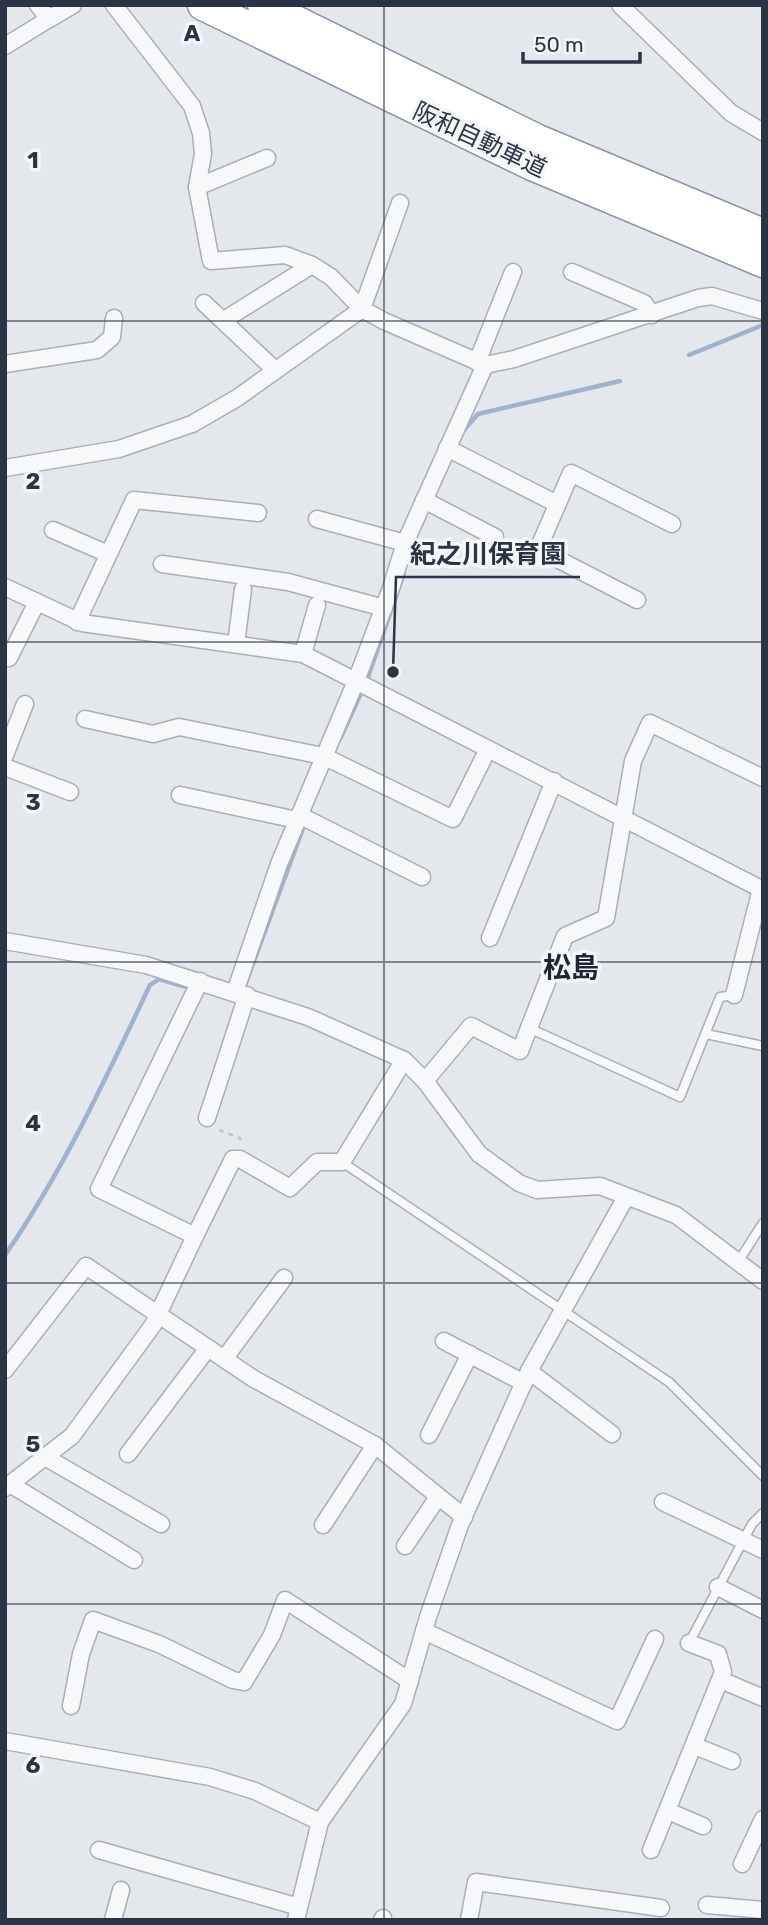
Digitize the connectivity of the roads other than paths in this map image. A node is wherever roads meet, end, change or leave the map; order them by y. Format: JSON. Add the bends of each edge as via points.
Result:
{"nodes":[{"id":1,"x":38,"y":5,"type":"edge"},
{"id":2,"x":73,"y":5,"type":"edge"},
{"id":3,"x":114,"y":5,"type":"edge"},
{"id":4,"x":263,"y":5,"type":"edge"},
{"id":5,"x":620,"y":5,"type":"edge"},
{"id":6,"x":207,"y":7,"type":"edge"},
{"id":7,"x":49,"y":19,"type":"junction"},
{"id":8,"x":5,"y":46,"type":"edge"},
{"id":9,"x":763,"y":132,"type":"edge"},
{"id":10,"x":535,"y":153,"type":"junction"},
{"id":11,"x":267,"y":158,"type":"dead end"},
{"id":12,"x":197,"y":187,"type":"junction"},
{"id":13,"x":400,"y":203,"type":"dead end"},
{"id":14,"x":763,"y":234,"type":"edge"},
{"id":15,"x":763,"y":262,"type":"edge"},
{"id":16,"x":312,"y":265,"type":"junction"},
{"id":17,"x":513,"y":272,"type":"dead end"},
{"id":18,"x":572,"y":272,"type":"dead end"},
{"id":19,"x":204,"y":303,"type":"dead end"},
{"id":20,"x":362,"y":309,"type":"junction"},
{"id":21,"x":763,"y":311,"type":"edge"},
{"id":22,"x":652,"y":315,"type":"junction"},
{"id":23,"x":114,"y":318,"type":"dead end"},
{"id":24,"x":224,"y":320,"type":"junction"},
{"id":25,"x":5,"y":364,"type":"edge"},
{"id":26,"x":481,"y":364,"type":"junction"},
{"id":27,"x":274,"y":369,"type":"junction"},
{"id":28,"x":452,"y":450,"type":"junction"},
{"id":29,"x":5,"y":468,"type":"edge"},
{"id":30,"x":428,"y":502,"type":"junction"},
{"id":31,"x":557,"y":504,"type":"junction"},
{"id":32,"x":258,"y":513,"type":"dead end"},
{"id":33,"x":317,"y":519,"type":"dead end"},
{"id":34,"x":672,"y":524,"type":"dead end"},
{"id":35,"x":53,"y":530,"type":"dead end"},
{"id":36,"x":495,"y":537,"type":"dead end"},
{"id":37,"x":405,"y":543,"type":"junction"},
{"id":38,"x":108,"y":554,"type":"junction"},
{"id":39,"x":162,"y":564,"type":"dead end"},
{"id":40,"x":5,"y":587,"type":"edge"},
{"id":41,"x":243,"y":589,"type":"dead end"},
{"id":42,"x":637,"y":600,"type":"dead end"},
{"id":43,"x":37,"y":602,"type":"junction"},
{"id":44,"x":317,"y":605,"type":"dead end"},
{"id":45,"x":384,"y":608,"type":"junction"},
{"id":46,"x":77,"y":622,"type":"junction"},
{"id":47,"x":236,"y":644,"type":"junction"},
{"id":48,"x":303,"y":654,"type":"junction"},
{"id":49,"x":9,"y":658,"type":"dead end"},
{"id":50,"x":356,"y":681,"type":"junction"},
{"id":51,"x":25,"y":704,"type":"dead end"},
{"id":52,"x":85,"y":719,"type":"dead end"},
{"id":53,"x":488,"y":749,"type":"junction"},
{"id":54,"x":5,"y":755,"type":"edge"},
{"id":55,"x":329,"y":759,"type":"junction"},
{"id":56,"x":5,"y":767,"type":"edge"},
{"id":57,"x":763,"y":778,"type":"edge"},
{"id":58,"x":554,"y":781,"type":"junction"},
{"id":59,"x":70,"y":792,"type":"dead end"},
{"id":60,"x":180,"y":795,"type":"dead end"},
{"id":61,"x":302,"y":818,"type":"junction"},
{"id":62,"x":626,"y":818,"type":"junction"},
{"id":63,"x":422,"y":877,"type":"dead end"},
{"id":64,"x":762,"y":889,"type":"edge"},
{"id":65,"x":490,"y":938,"type":"dead end"},
{"id":66,"x":5,"y":941,"type":"edge"},
{"id":67,"x":197,"y":987,"type":"junction"},
{"id":68,"x":241,"y":994,"type":"junction"},
{"id":69,"x":734,"y":995,"type":"joint"},
{"id":70,"x":529,"y":1028,"type":"junction"},
{"id":71,"x":706,"y":1034,"type":"junction"},
{"id":72,"x":763,"y":1046,"type":"edge"},
{"id":73,"x":404,"y":1060,"type":"junction"},
{"id":74,"x":425,"y":1082,"type":"junction"},
{"id":75,"x":207,"y":1118,"type":"road end"},
{"id":76,"x":342,"y":1162,"type":"junction"},
{"id":77,"x":626,"y":1197,"type":"junction"},
{"id":78,"x":763,"y":1223,"type":"edge"},
{"id":79,"x":195,"y":1236,"type":"junction"},
{"id":80,"x":737,"y":1262,"type":"junction"},
{"id":81,"x":284,"y":1278,"type":"dead end"},
{"id":82,"x":763,"y":1281,"type":"edge"},
{"id":83,"x":562,"y":1308,"type":"junction"},
{"id":84,"x":158,"y":1314,"type":"junction"},
{"id":85,"x":443,"y":1340,"type":"dead end"},
{"id":86,"x":208,"y":1348,"type":"junction"},
{"id":87,"x":470,"y":1354,"type":"junction"},
{"id":88,"x":224,"y":1359,"type":"junction"},
{"id":89,"x":5,"y":1370,"type":"edge"},
{"id":90,"x":526,"y":1377,"type":"junction"},
{"id":91,"x":612,"y":1434,"type":"dead end"},
{"id":92,"x":429,"y":1436,"type":"dead end"},
{"id":93,"x":375,"y":1445,"type":"junction"},
{"id":94,"x":128,"y":1454,"type":"dead end"},
{"id":95,"x":45,"y":1457,"type":"junction"},
{"id":96,"x":763,"y":1476,"type":"edge"},
{"id":97,"x":7,"y":1486,"type":"edge"},
{"id":98,"x":438,"y":1497,"type":"junction"},
{"id":99,"x":663,"y":1502,"type":"dead end"},
{"id":100,"x":763,"y":1513,"type":"edge"},
{"id":101,"x":464,"y":1517,"type":"junction"},
{"id":102,"x":161,"y":1524,"type":"dead end"},
{"id":103,"x":323,"y":1525,"type":"dead end"},
{"id":104,"x":743,"y":1540,"type":"junction"},
{"id":105,"x":405,"y":1546,"type":"dead end"},
{"id":106,"x":763,"y":1550,"type":"edge"},
{"id":107,"x":134,"y":1560,"type":"dead end"},
{"id":108,"x":718,"y":1587,"type":"junction"},
{"id":109,"x":763,"y":1610,"type":"edge"},
{"id":110,"x":424,"y":1631,"type":"junction"},
{"id":111,"x":655,"y":1639,"type":"dead end"},
{"id":112,"x":689,"y":1643,"type":"joint"},
{"id":113,"x":721,"y":1680,"type":"junction"},
{"id":114,"x":410,"y":1681,"type":"junction"},
{"id":115,"x":763,"y":1698,"type":"edge"},
{"id":116,"x":71,"y":1706,"type":"dead end"},
{"id":117,"x":5,"y":1741,"type":"edge"},
{"id":118,"x":695,"y":1746,"type":"junction"},
{"id":119,"x":732,"y":1761,"type":"dead end"},
{"id":120,"x":668,"y":1811,"type":"junction"},
{"id":121,"x":763,"y":1819,"type":"edge"},
{"id":122,"x":320,"y":1822,"type":"junction"},
{"id":123,"x":703,"y":1826,"type":"dead end"},
{"id":124,"x":99,"y":1850,"type":"dead end"},
{"id":125,"x":652,"y":1850,"type":"dead end"},
{"id":126,"x":742,"y":1864,"type":"dead end"},
{"id":127,"x":121,"y":1890,"type":"dead end"},
{"id":128,"x":707,"y":1905,"type":"dead end"},
{"id":129,"x":661,"y":1908,"type":"dead end"},
{"id":130,"x":763,"y":1910,"type":"edge"},
{"id":131,"x":298,"y":1913,"type":"edge"},
{"id":132,"x":113,"y":1920,"type":"edge"},
{"id":133,"x":470,"y":1920,"type":"edge"}],
"edges":[{"from":1,"to":7,"type":"street"},
{"from":2,"to":7,"type":"street"},
{"from":3,"to":12,"type":"street","via":[[192,106],[201,133]]},
{"from":4,"to":10,"type":"highway","name":"阪和自動車道"},
{"from":5,"to":9,"type":"street","via":[[731,113]]},
{"from":6,"to":10,"type":"highway","name":"阪和自動車道"},
{"from":7,"to":8,"type":"street"},
{"from":10,"to":14,"type":"highway","name":"阪和自動車道"},
{"from":10,"to":15,"type":"highway","name":"阪和自動車道"},
{"from":11,"to":12,"type":"street"},
{"from":12,"to":16,"type":"street","via":[[211,261],[285,256]]},
{"from":13,"to":20,"type":"street"},
{"from":16,"to":20,"type":"street","via":[[331,277]]},
{"from":16,"to":24,"type":"street"},
{"from":17,"to":26,"type":"street"},
{"from":18,"to":22,"type":"street","via":[[644,303]]},
{"from":19,"to":24,"type":"street"},
{"from":20,"to":26,"type":"street"},
{"from":20,"to":27,"type":"street"},
{"from":21,"to":22,"type":"street","via":[[712,296]]},
{"from":22,"to":26,"type":"street"},
{"from":23,"to":25,"type":"street","via":[[112,337],[97,351]]},
{"from":24,"to":27,"type":"street"},
{"from":26,"to":28,"type":"street"},
{"from":27,"to":29,"type":"street","via":[[192,425],[119,449]]},
{"from":28,"to":30,"type":"street"},
{"from":28,"to":31,"type":"street"},
{"from":30,"to":36,"type":"street"},
{"from":30,"to":37,"type":"street"},
{"from":31,"to":34,"type":"street","via":[[571,473]]},
{"from":31,"to":42,"type":"street","via":[[538,549]]},
{"from":32,"to":38,"type":"street","via":[[134,500]]},
{"from":33,"to":37,"type":"street"},
{"from":35,"to":38,"type":"street"},
{"from":37,"to":45,"type":"street"},
{"from":38,"to":46,"type":"street"},
{"from":39,"to":45,"type":"street","via":[[288,582]]},
{"from":40,"to":43,"type":"street"},
{"from":41,"to":47,"type":"street"},
{"from":43,"to":46,"type":"street"},
{"from":43,"to":49,"type":"street"},
{"from":44,"to":48,"type":"street"},
{"from":45,"to":50,"type":"street"},
{"from":46,"to":47,"type":"street"},
{"from":47,"to":48,"type":"street"},
{"from":48,"to":50,"type":"street"},
{"from":50,"to":53,"type":"street"},
{"from":50,"to":55,"type":"street"},
{"from":51,"to":54,"type":"street"},
{"from":52,"to":55,"type":"street","via":[[153,734],[179,727]]},
{"from":53,"to":55,"type":"street","via":[[453,819]]},
{"from":53,"to":58,"type":"street"},
{"from":55,"to":61,"type":"street"},
{"from":56,"to":59,"type":"street"},
{"from":57,"to":62,"type":"street","via":[[650,723],[634,761]]},
{"from":58,"to":62,"type":"street"},
{"from":58,"to":65,"type":"street"},
{"from":60,"to":61,"type":"street"},
{"from":61,"to":63,"type":"street"},
{"from":61,"to":68,"type":"street"},
{"from":62,"to":64,"type":"street"},
{"from":62,"to":70,"type":"street","via":[[606,918],[565,936]]},
{"from":64,"to":69,"type":"street"},
{"from":66,"to":67,"type":"street","via":[[99,956]]},
{"from":67,"to":68,"type":"street"},
{"from":67,"to":79,"type":"street","via":[[99,1189]]},
{"from":68,"to":73,"type":"street","via":[[309,1017]]},
{"from":68,"to":75,"type":"street"},
{"from":69,"to":71,"type":"lane","via":[[720,997]]},
{"from":70,"to":71,"type":"lane","via":[[680,1097]]},
{"from":70,"to":74,"type":"street","via":[[520,1051],[471,1027]]},
{"from":71,"to":72,"type":"lane"},
{"from":73,"to":74,"type":"street"},
{"from":73,"to":76,"type":"street"},
{"from":74,"to":77,"type":"street","via":[[479,1154],[519,1183],[537,1190],[600,1186]]},
{"from":76,"to":79,"type":"street","via":[[317,1161],[290,1188],[233,1159]]},
{"from":76,"to":83,"type":"lane"},
{"from":77,"to":80,"type":"street","via":[[676,1214]]},
{"from":77,"to":83,"type":"street"},
{"from":78,"to":80,"type":"lane"},
{"from":79,"to":84,"type":"street"},
{"from":80,"to":82,"type":"street"},
{"from":81,"to":88,"type":"street"},
{"from":83,"to":90,"type":"street"},
{"from":83,"to":96,"type":"lane","via":[[669,1382]]},
{"from":84,"to":86,"type":"street"},
{"from":84,"to":89,"type":"street","via":[[86,1266]]},
{"from":84,"to":95,"type":"street","via":[[72,1436]]},
{"from":85,"to":87,"type":"street"},
{"from":86,"to":88,"type":"street"},
{"from":86,"to":94,"type":"street"},
{"from":87,"to":90,"type":"street"},
{"from":87,"to":92,"type":"street"},
{"from":88,"to":93,"type":"street"},
{"from":90,"to":91,"type":"street"},
{"from":90,"to":101,"type":"street"},
{"from":93,"to":98,"type":"street"},
{"from":93,"to":103,"type":"street"},
{"from":95,"to":97,"type":"street"},
{"from":95,"to":102,"type":"street"},
{"from":97,"to":107,"type":"street"},
{"from":98,"to":101,"type":"street"},
{"from":98,"to":105,"type":"street"},
{"from":99,"to":104,"type":"street"},
{"from":100,"to":104,"type":"lane"},
{"from":101,"to":110,"type":"street"},
{"from":104,"to":106,"type":"street"},
{"from":104,"to":108,"type":"lane"},
{"from":108,"to":109,"type":"street"},
{"from":108,"to":112,"type":"lane"},
{"from":110,"to":111,"type":"street","via":[[617,1721]]},
{"from":110,"to":114,"type":"street"},
{"from":112,"to":113,"type":"street","via":[[718,1654]]},
{"from":113,"to":115,"type":"street"},
{"from":113,"to":118,"type":"street"},
{"from":114,"to":116,"type":"street","via":[[285,1600],[272,1635],[244,1682],[93,1620]]},
{"from":114,"to":122,"type":"street","via":[[394,1720]]},
{"from":117,"to":122,"type":"street","via":[[210,1777],[267,1796]]},
{"from":118,"to":119,"type":"street"},
{"from":118,"to":120,"type":"street"},
{"from":120,"to":123,"type":"street"},
{"from":120,"to":125,"type":"street"},
{"from":121,"to":126,"type":"street"},
{"from":122,"to":131,"type":"street"},
{"from":124,"to":131,"type":"street"},
{"from":127,"to":132,"type":"street"},
{"from":128,"to":130,"type":"street"},
{"from":129,"to":133,"type":"street","via":[[477,1882]]}]}
